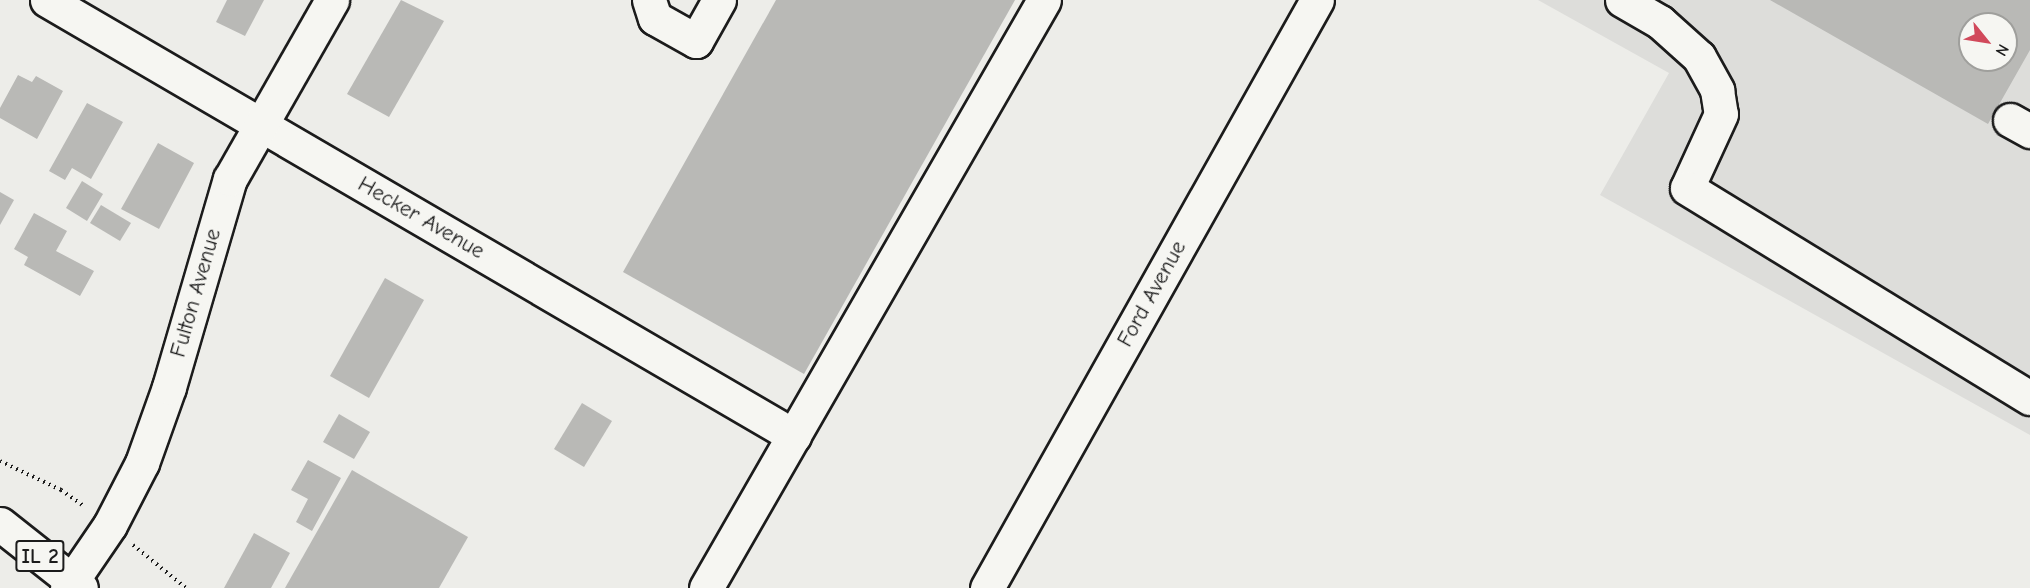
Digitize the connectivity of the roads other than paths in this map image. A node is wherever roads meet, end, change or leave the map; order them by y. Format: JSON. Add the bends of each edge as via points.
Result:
{"nodes":[{"id":1,"x":47,"y":0,"type":"edge"},
{"id":2,"x":332,"y":0,"type":"edge"},
{"id":3,"x":649,"y":0,"type":"edge"},
{"id":4,"x":719,"y":0,"type":"edge"},
{"id":5,"x":1044,"y":0,"type":"edge"},
{"id":6,"x":1317,"y":0,"type":"edge"},
{"id":7,"x":1622,"y":0,"type":"edge"},
{"id":8,"x":261,"y":125,"type":"junction"},
{"id":9,"x":2030,"y":398,"type":"edge"},
{"id":10,"x":794,"y":436,"type":"junction"},
{"id":11,"x":0,"y":524,"type":"edge"},
{"id":12,"x":74,"y":586,"type":"edge"},
{"id":13,"x":706,"y":588,"type":"edge"},
{"id":14,"x":987,"y":588,"type":"edge"}],
"edges":[{"from":1,"to":8,"type":"street","name":"Hecker Avenue"},
{"from":2,"to":8,"type":"street","name":"Fulton Avenue"},
{"from":3,"to":4,"type":"street","via":[[655,18],[696,41]]},
{"from":5,"to":10,"type":"street"},
{"from":6,"to":14,"type":"street","name":"Ford Avenue"},
{"from":7,"to":9,"type":"street","via":[[1660,22],[1699,57],[1717,90],[1721,114],[1687,188]]},
{"from":8,"to":10,"type":"street","name":"Hecker Avenue"},
{"from":8,"to":12,"type":"street","name":"Fulton Avenue","via":[[230,179],[169,387],[142,462]]},
{"from":10,"to":13,"type":"street"},
{"from":11,"to":12,"type":"street","number":"IL 2"}]}
